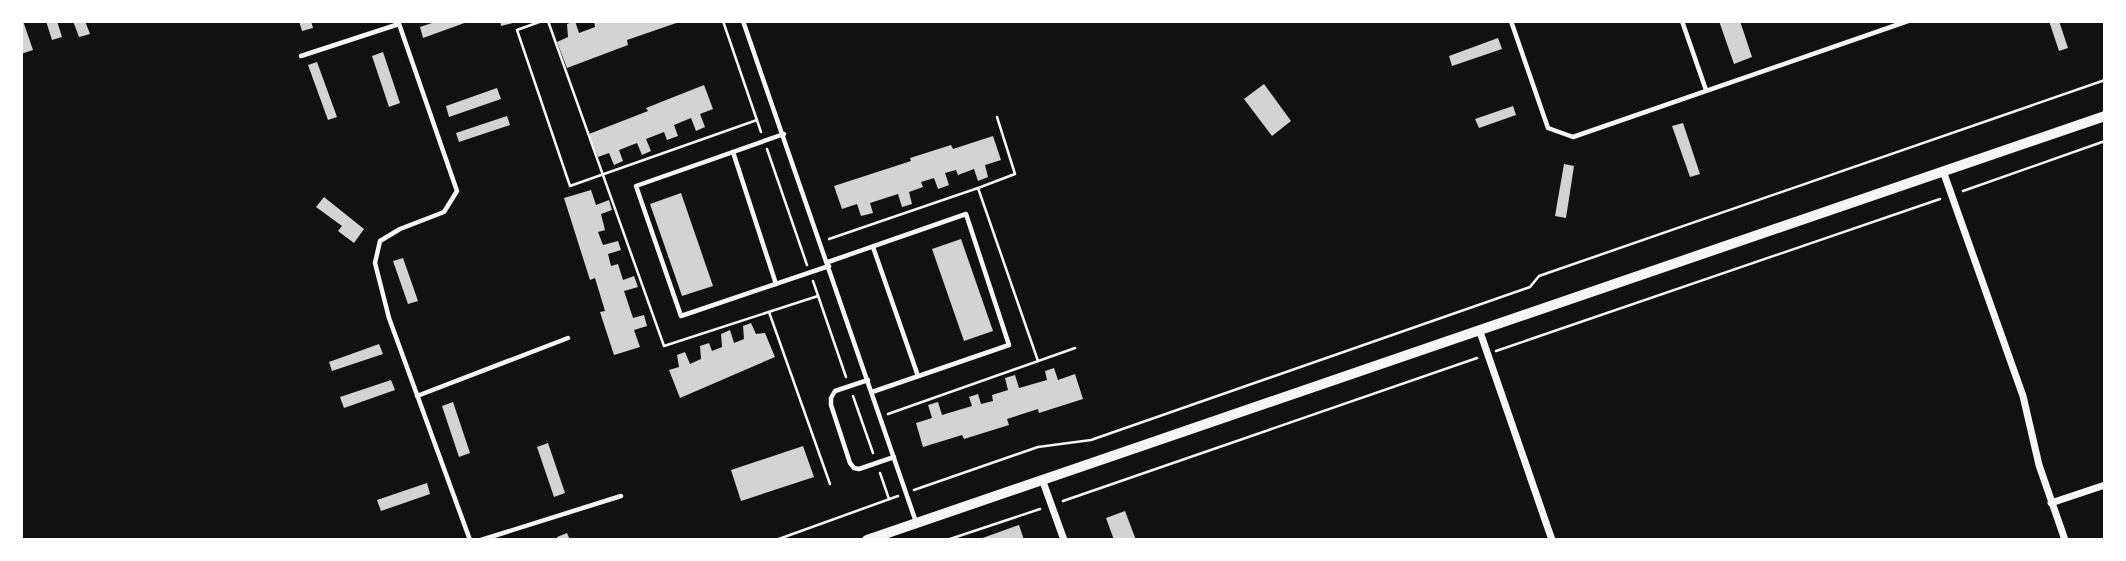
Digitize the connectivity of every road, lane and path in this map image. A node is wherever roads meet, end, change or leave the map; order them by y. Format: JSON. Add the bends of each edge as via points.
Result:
{"nodes":[{"id":1,"x":542,"y":21,"type":"edge"},
{"id":2,"x":723,"y":21,"type":"edge"},
{"id":3,"x":743,"y":21,"type":"edge"},
{"id":4,"x":1511,"y":21,"type":"edge"},
{"id":5,"x":1682,"y":21,"type":"edge"},
{"id":6,"x":1908,"y":21,"type":"edge"},
{"id":7,"x":399,"y":22,"type":"edge"},
{"id":8,"x":301,"y":56,"type":"dead end"},
{"id":9,"x":2105,"y":80,"type":"edge"},
{"id":10,"x":1706,"y":90,"type":"junction"},
{"id":11,"x":2105,"y":116,"type":"edge"},
{"id":12,"x":997,"y":117,"type":"dead end"},
{"id":13,"x":757,"y":120,"type":"junction"},
{"id":14,"x":784,"y":134,"type":"junction"},
{"id":15,"x":764,"y":141,"type":"junction"},
{"id":16,"x":2105,"y":141,"type":"edge"},
{"id":17,"x":733,"y":152,"type":"junction"},
{"id":18,"x":1943,"y":171,"type":"junction"},
{"id":19,"x":978,"y":188,"type":"junction"},
{"id":20,"x":1952,"y":195,"type":"junction"},
{"id":21,"x":829,"y":239,"type":"dead end"},
{"id":22,"x":873,"y":247,"type":"junction"},
{"id":23,"x":828,"y":264,"type":"junction"},
{"id":24,"x":810,"y":272,"type":"junction"},
{"id":25,"x":776,"y":284,"type":"junction"},
{"id":26,"x":769,"y":312,"type":"dead end"},
{"id":27,"x":1479,"y":329,"type":"junction"},
{"id":28,"x":568,"y":338,"type":"dead end"},
{"id":29,"x":1075,"y":348,"type":"dead end"},
{"id":30,"x":1488,"y":354,"type":"junction"},
{"id":31,"x":1038,"y":361,"type":"junction"},
{"id":32,"x":918,"y":376,"type":"junction"},
{"id":33,"x":868,"y":380,"type":"junction"},
{"id":34,"x":849,"y":386,"type":"junction"},
{"id":35,"x":872,"y":392,"type":"junction"},
{"id":36,"x":417,"y":396,"type":"junction"},
{"id":37,"x":888,"y":414,"type":"dead end"},
{"id":38,"x":894,"y":457,"type":"junction"},
{"id":39,"x":876,"y":463,"type":"junction"},
{"id":40,"x":1042,"y":479,"type":"junction"},
{"id":41,"x":831,"y":484,"type":"dead end"},
{"id":42,"x":2105,"y":485,"type":"edge"},
{"id":43,"x":906,"y":493,"type":"junction"},
{"id":44,"x":621,"y":496,"type":"dead end"},
{"id":45,"x":889,"y":499,"type":"junction"},
{"id":46,"x":2051,"y":503,"type":"junction"},
{"id":47,"x":1051,"y":505,"type":"junction"},
{"id":48,"x":917,"y":523,"type":"junction"},
{"id":49,"x":894,"y":536,"type":"edge"},
{"id":50,"x":470,"y":540,"type":"edge"},
{"id":51,"x":481,"y":540,"type":"edge"},
{"id":52,"x":776,"y":540,"type":"edge"},
{"id":53,"x":867,"y":540,"type":"edge"},
{"id":54,"x":947,"y":540,"type":"edge"},
{"id":55,"x":1063,"y":540,"type":"edge"},
{"id":56,"x":1552,"y":540,"type":"edge"},
{"id":57,"x":2064,"y":540,"type":"edge"}],
"edges":[{"from":1,"to":13,"type":"path","via":[[517,30],[570,186]]},
{"from":2,"to":13,"type":"path"},
{"from":3,"to":14,"type":"lane"},
{"from":4,"to":10,"type":"lane","via":[[1548,128],[1573,136]]},
{"from":5,"to":10,"type":"lane"},
{"from":6,"to":10,"type":"lane"},
{"from":7,"to":8,"type":"lane"},
{"from":7,"to":36,"type":"lane","via":[[457,191],[444,212],[380,241],[375,263]]},
{"from":9,"to":43,"type":"path","via":[[1539,276],[1530,287],[1091,439],[1038,447]]},
{"from":11,"to":18,"type":"street"},
{"from":12,"to":19,"type":"path","via":[[1015,174]]},
{"from":13,"to":15,"type":"path"},
{"from":14,"to":15,"type":"lane"},
{"from":14,"to":23,"type":"lane"},
{"from":15,"to":17,"type":"lane"},
{"from":15,"to":24,"type":"path"},
{"from":16,"to":20,"type":"path"},
{"from":17,"to":25,"type":"lane"},
{"from":17,"to":25,"type":"lane","via":[[636,186],[681,316]]},
{"from":18,"to":20,"type":"street"},
{"from":18,"to":27,"type":"street"},
{"from":19,"to":21,"type":"path"},
{"from":19,"to":31,"type":"path"},
{"from":20,"to":30,"type":"path"},
{"from":20,"to":46,"type":"street","via":[[2025,404]]},
{"from":22,"to":23,"type":"lane"},
{"from":22,"to":32,"type":"lane"},
{"from":22,"to":32,"type":"lane","via":[[966,214],[1009,345]]},
{"from":23,"to":24,"type":"lane"},
{"from":23,"to":33,"type":"lane"},
{"from":24,"to":25,"type":"lane"},
{"from":24,"to":34,"type":"path"},
{"from":26,"to":41,"type":"path"},
{"from":27,"to":30,"type":"street"},
{"from":27,"to":40,"type":"street"},
{"from":28,"to":36,"type":"lane"},
{"from":29,"to":31,"type":"path"},
{"from":30,"to":47,"type":"path"},
{"from":30,"to":56,"type":"street"},
{"from":31,"to":37,"type":"path"},
{"from":32,"to":35,"type":"lane"},
{"from":33,"to":34,"type":"lane"},
{"from":33,"to":35,"type":"lane"},
{"from":34,"to":39,"type":"path"},
{"from":34,"to":39,"type":"lane","via":[[835,391],[831,405],[850,463],[859,469]]},
{"from":35,"to":38,"type":"lane"},
{"from":36,"to":50,"type":"lane"},
{"from":38,"to":39,"type":"lane"},
{"from":38,"to":43,"type":"lane"},
{"from":39,"to":45,"type":"path"},
{"from":40,"to":47,"type":"street"},
{"from":40,"to":48,"type":"street"},
{"from":42,"to":46,"type":"street"},
{"from":43,"to":45,"type":"path"},
{"from":43,"to":48,"type":"lane"},
{"from":44,"to":51,"type":"lane"},
{"from":45,"to":52,"type":"path"},
{"from":46,"to":57,"type":"street"},
{"from":47,"to":54,"type":"path"},
{"from":47,"to":55,"type":"street"},
{"from":48,"to":49,"type":"street"},
{"from":49,"to":53,"type":"street"}]}
